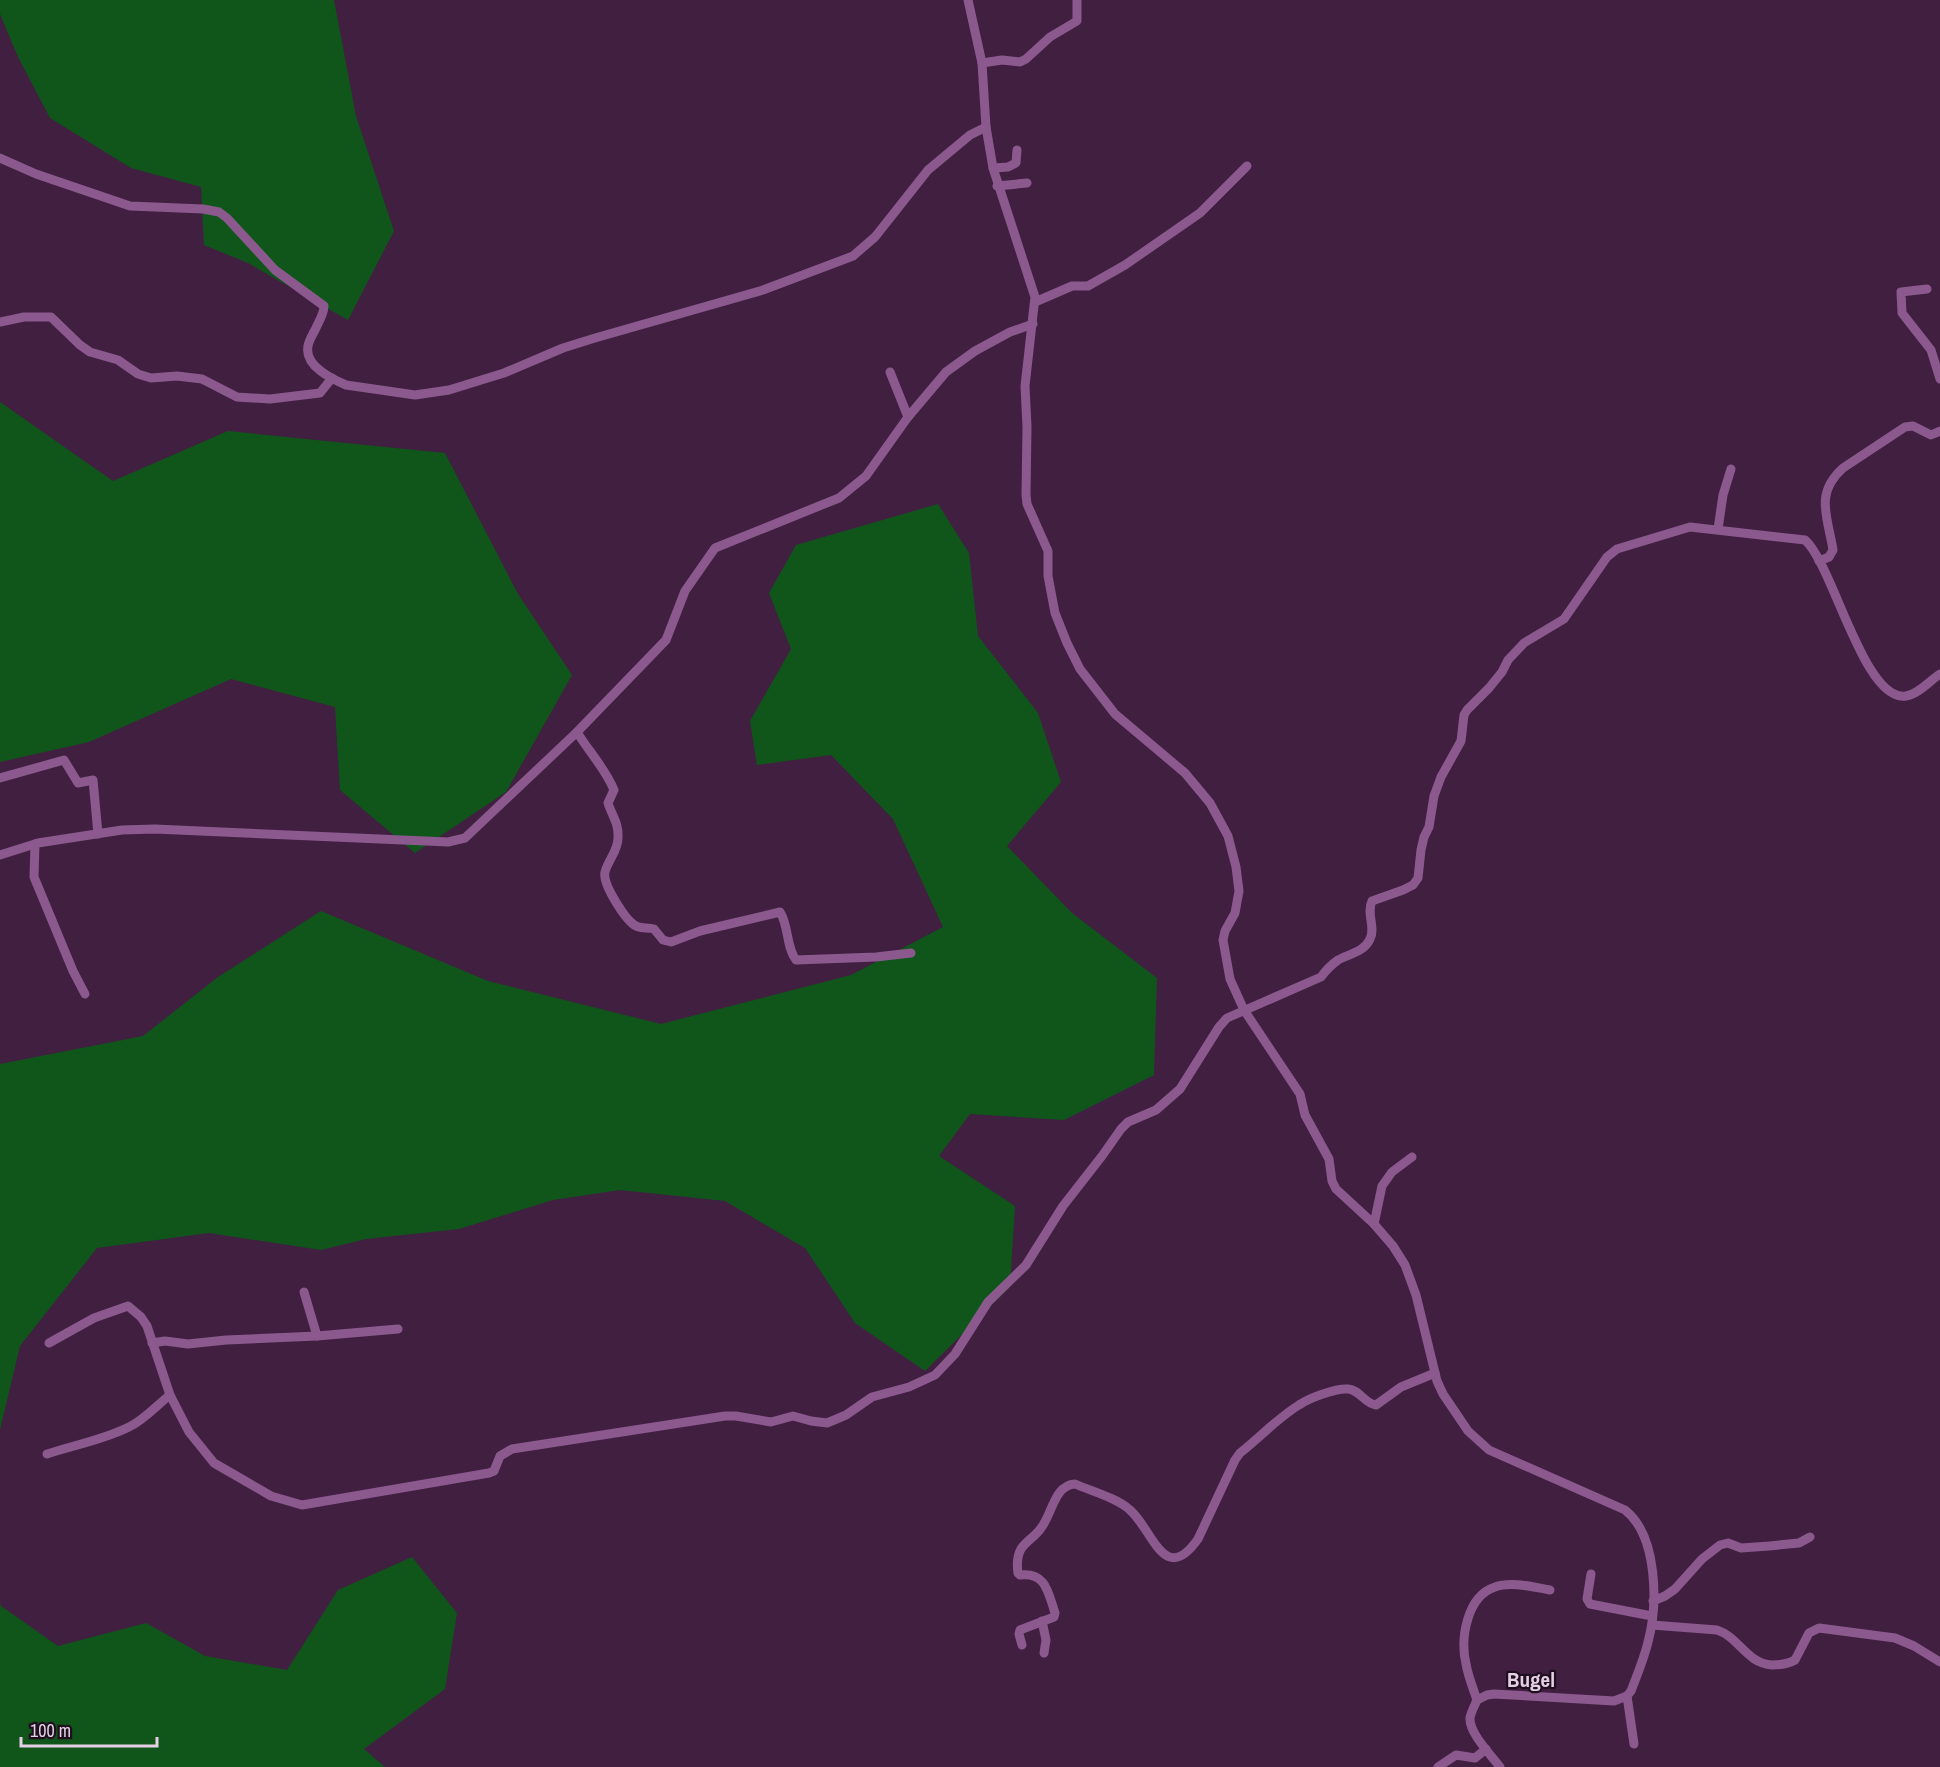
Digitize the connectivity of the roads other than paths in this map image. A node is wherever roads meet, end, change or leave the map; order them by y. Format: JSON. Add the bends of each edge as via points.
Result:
{"nodes":[{"id":1,"x":968,"y":0,"type":"edge"},
{"id":2,"x":1077,"y":0,"type":"edge"},
{"id":3,"x":982,"y":63,"type":"junction"},
{"id":4,"x":986,"y":127,"type":"junction"},
{"id":5,"x":1017,"y":150,"type":"dead end"},
{"id":6,"x":0,"y":158,"type":"edge"},
{"id":7,"x":1247,"y":166,"type":"dead end"},
{"id":8,"x":993,"y":168,"type":"junction"},
{"id":9,"x":1027,"y":183,"type":"dead end"},
{"id":10,"x":997,"y":186,"type":"junction"},
{"id":11,"x":1927,"y":289,"type":"dead end"},
{"id":12,"x":1035,"y":302,"type":"junction"},
{"id":13,"x":0,"y":322,"type":"edge"},
{"id":14,"x":1033,"y":324,"type":"junction"},
{"id":15,"x":891,"y":372,"type":"dead end"},
{"id":16,"x":332,"y":378,"type":"junction"},
{"id":17,"x":1940,"y":379,"type":"edge"},
{"id":18,"x":908,"y":417,"type":"junction"},
{"id":19,"x":1940,"y":431,"type":"edge"},
{"id":20,"x":1731,"y":469,"type":"dead end"},
{"id":21,"x":1718,"y":529,"type":"junction"},
{"id":22,"x":1819,"y":561,"type":"junction"},
{"id":23,"x":1940,"y":674,"type":"edge"},
{"id":24,"x":577,"y":732,"type":"junction"},
{"id":25,"x":0,"y":778,"type":"edge"},
{"id":26,"x":98,"y":834,"type":"junction"},
{"id":27,"x":35,"y":844,"type":"junction"},
{"id":28,"x":0,"y":855,"type":"edge"},
{"id":29,"x":911,"y":953,"type":"dead end"},
{"id":30,"x":85,"y":994,"type":"dead end"},
{"id":31,"x":1244,"y":1010,"type":"junction"},
{"id":32,"x":1412,"y":1157,"type":"dead end"},
{"id":33,"x":1374,"y":1224,"type":"junction"},
{"id":34,"x":304,"y":1292,"type":"dead end"},
{"id":35,"x":398,"y":1329,"type":"dead end"},
{"id":36,"x":317,"y":1336,"type":"junction"},
{"id":37,"x":50,"y":1343,"type":"dead end"},
{"id":38,"x":152,"y":1343,"type":"junction"},
{"id":39,"x":1435,"y":1373,"type":"junction"},
{"id":40,"x":170,"y":1395,"type":"junction"},
{"id":41,"x":47,"y":1454,"type":"dead end"},
{"id":42,"x":1810,"y":1537,"type":"dead end"},
{"id":43,"x":1591,"y":1574,"type":"dead end"},
{"id":44,"x":1550,"y":1590,"type":"dead end"},
{"id":45,"x":1653,"y":1600,"type":"junction"},
{"id":46,"x":1042,"y":1621,"type":"junction"},
{"id":47,"x":1652,"y":1621,"type":"junction"},
{"id":48,"x":1023,"y":1645,"type":"dead end"},
{"id":49,"x":1044,"y":1653,"type":"dead end"},
{"id":50,"x":1940,"y":1662,"type":"edge"},
{"id":51,"x":1627,"y":1696,"type":"junction"},
{"id":52,"x":1477,"y":1700,"type":"junction"},
{"id":53,"x":1634,"y":1744,"type":"dead end"},
{"id":54,"x":1486,"y":1749,"type":"junction"},
{"id":55,"x":1438,"y":1767,"type":"edge"},
{"id":56,"x":1500,"y":1767,"type":"edge"}],
"edges":[{"from":1,"to":3,"type":"street"},
{"from":2,"to":3,"type":"street","via":[[1075,23],[1050,37],[1026,59]]},
{"from":3,"to":4,"type":"street"},
{"from":4,"to":8,"type":"street"},
{"from":4,"to":16,"type":"street","via":[[970,135],[928,170],[875,237],[853,256],[763,290],[584,341],[449,390],[402,394],[346,385]]},
{"from":5,"to":8,"type":"street","via":[[1016,163]]},
{"from":6,"to":16,"type":"street","via":[[130,206],[203,209],[227,218],[275,270],[324,306],[308,351],[311,361]]},
{"from":7,"to":12,"type":"street","via":[[1200,213],[1125,265],[1088,286],[1072,286]]},
{"from":8,"to":10,"type":"street"},
{"from":9,"to":10,"type":"street"},
{"from":10,"to":12,"type":"street"},
{"from":11,"to":17,"type":"street","via":[[1901,292],[1902,313],[1931,350]]},
{"from":12,"to":14,"type":"street"},
{"from":13,"to":16,"type":"street","via":[[51,317],[90,352],[118,360],[138,374],[202,379],[237,397],[312,395],[320,393]]},
{"from":14,"to":18,"type":"street","via":[[975,351],[946,372]]},
{"from":14,"to":31,"type":"street","via":[[1025,386],[1026,495],[1048,551],[1055,613],[1066,643],[1099,696],[1131,729],[1185,773],[1210,803],[1228,836],[1239,891],[1235,913],[1223,940],[1230,978]]},
{"from":15,"to":18,"type":"street"},
{"from":18,"to":24,"type":"street","via":[[866,476],[839,498],[715,548],[685,591],[666,640]]},
{"from":19,"to":22,"type":"street","via":[[1930,435],[1913,426],[1905,427],[1835,475],[1824,499],[1833,550],[1829,557]]},
{"from":20,"to":21,"type":"street"},
{"from":21,"to":22,"type":"street","via":[[1805,540]]},
{"from":21,"to":31,"type":"street","via":[[1684,528],[1617,549],[1607,557],[1564,619],[1524,643],[1467,710],[1461,741],[1434,796],[1418,878],[1404,890],[1372,901],[1372,934],[1367,945],[1340,959],[1321,977]]},
{"from":22,"to":23,"type":"street","via":[[1854,642],[1885,690],[1906,696]]},
{"from":24,"to":26,"type":"street","via":[[475,830],[458,841],[155,829]]},
{"from":24,"to":29,"type":"street","via":[[614,790],[608,803],[618,823],[618,842],[604,878],[635,926],[654,929],[663,940],[671,942],[699,931],[780,912],[796,960]]},
{"from":25,"to":26,"type":"street","via":[[64,760],[78,783],[93,780]]},
{"from":26,"to":27,"type":"street"},
{"from":27,"to":28,"type":"street"},
{"from":27,"to":30,"type":"street","via":[[34,877]]},
{"from":31,"to":33,"type":"street","via":[[1300,1094],[1305,1115],[1329,1159],[1336,1189]]},
{"from":31,"to":40,"type":"street","via":[[1219,1027],[1180,1089],[1156,1110],[1121,1129],[1063,1206],[1026,1265],[988,1302],[945,1366],[925,1381],[872,1397],[835,1421],[822,1423],[793,1416],[765,1422],[725,1416],[557,1441],[504,1452],[494,1472],[302,1504],[271,1496],[214,1463],[189,1432]]},
{"from":32,"to":33,"type":"street","via":[[1392,1172],[1382,1186]]},
{"from":33,"to":39,"type":"street","via":[[1405,1265]]},
{"from":34,"to":36,"type":"street"},
{"from":35,"to":36,"type":"street"},
{"from":36,"to":38,"type":"street"},
{"from":37,"to":38,"type":"street","via":[[94,1318],[128,1306],[147,1326]]},
{"from":38,"to":40,"type":"street"},
{"from":39,"to":45,"type":"street","via":[[1455,1414],[1489,1450],[1633,1516],[1650,1553]]},
{"from":39,"to":46,"type":"street","via":[[1401,1387],[1376,1405],[1347,1389],[1299,1404],[1240,1453],[1198,1539],[1180,1557],[1162,1553],[1128,1508],[1075,1484],[1068,1485],[1056,1497],[1042,1528],[1020,1552],[1018,1573],[1037,1577],[1054,1610],[1054,1617]]},
{"from":40,"to":41,"type":"street","via":[[131,1426]]},
{"from":42,"to":45,"type":"street","via":[[1799,1543],[1769,1546],[1720,1545],[1702,1558],[1675,1589]]},
{"from":43,"to":47,"type":"street","via":[[1587,1599],[1590,1604]]},
{"from":44,"to":52,"type":"street","via":[[1505,1585],[1481,1594],[1468,1618],[1465,1640],[1465,1661]]},
{"from":45,"to":47,"type":"street"},
{"from":46,"to":48,"type":"street","via":[[1019,1631]]},
{"from":46,"to":49,"type":"street"},
{"from":47,"to":50,"type":"street","via":[[1724,1632],[1751,1658],[1766,1664],[1795,1660],[1809,1633],[1820,1628],[1895,1638]]},
{"from":47,"to":51,"type":"street"},
{"from":51,"to":52,"type":"street","via":[[1614,1701],[1494,1694]]},
{"from":51,"to":53,"type":"street"},
{"from":52,"to":54,"type":"street","via":[[1470,1722]]},
{"from":54,"to":55,"type":"street","via":[[1475,1758],[1456,1755]]},
{"from":54,"to":56,"type":"street"}]}
